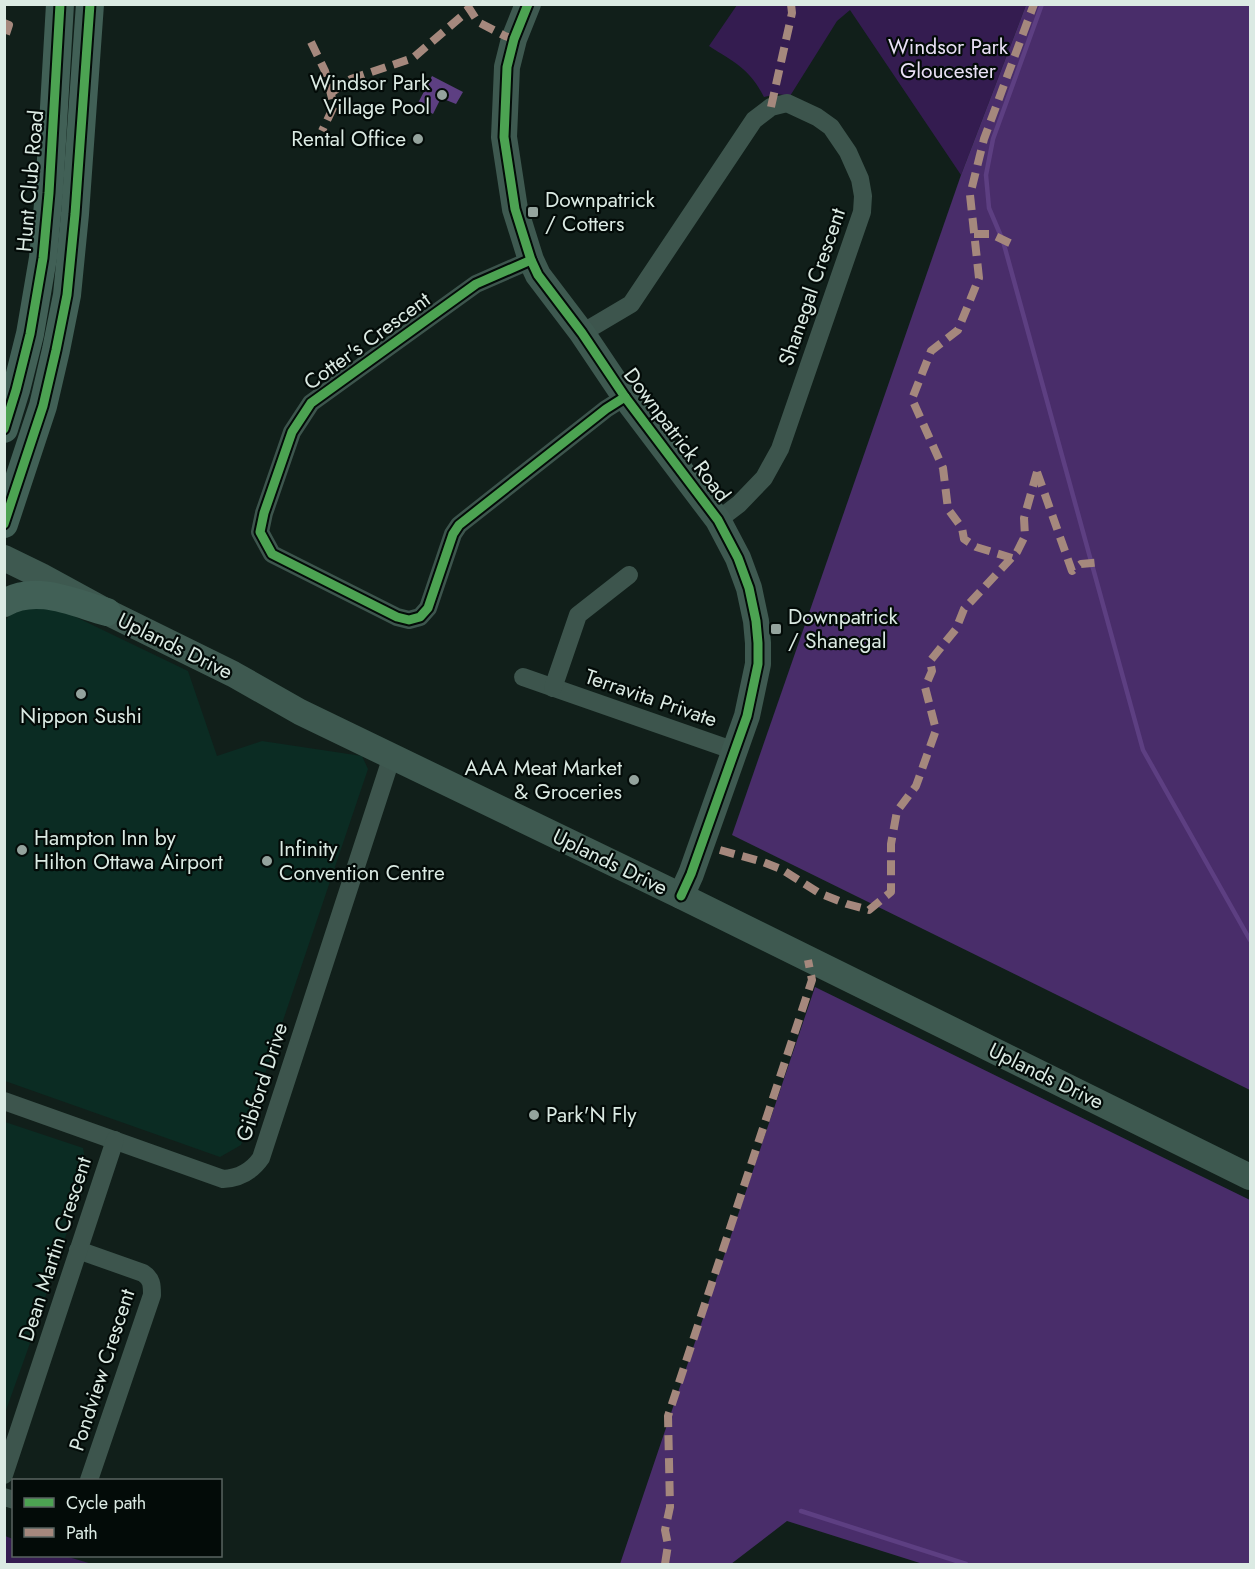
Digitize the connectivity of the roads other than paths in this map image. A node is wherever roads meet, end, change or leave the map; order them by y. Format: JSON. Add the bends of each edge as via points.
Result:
{"nodes":[{"id":1,"x":60,"y":4,"type":"edge"},
{"id":2,"x":90,"y":4,"type":"edge"},
{"id":3,"x":528,"y":4,"type":"edge"},
{"id":4,"x":531,"y":260,"type":"junction"},
{"id":5,"x":582,"y":333,"type":"junction"},
{"id":6,"x":625,"y":397,"type":"junction"},
{"id":7,"x":4,"y":429,"type":"edge"},
{"id":8,"x":718,"y":520,"type":"junction"},
{"id":9,"x":4,"y":524,"type":"edge"},
{"id":10,"x":4,"y":558,"type":"edge"},
{"id":11,"x":629,"y":575,"type":"dead end"},
{"id":12,"x":4,"y":603,"type":"edge"},
{"id":13,"x":107,"y":612,"type":"junction"},
{"id":14,"x":523,"y":677,"type":"dead end"},
{"id":15,"x":553,"y":688,"type":"junction"},
{"id":16,"x":735,"y":751,"type":"junction"},
{"id":17,"x":392,"y":756,"type":"junction"},
{"id":18,"x":681,"y":896,"type":"junction"},
{"id":19,"x":4,"y":1101,"type":"edge"},
{"id":20,"x":115,"y":1140,"type":"junction"},
{"id":21,"x":1251,"y":1177,"type":"edge"},
{"id":22,"x":78,"y":1250,"type":"junction"},
{"id":23,"x":4,"y":1475,"type":"edge"},
{"id":24,"x":89,"y":1479,"type":"edge"}],
"edges":[{"from":1,"to":7,"type":"main road","name":"Hunt Club Road","via":[[43,258],[30,334]]},
{"from":2,"to":9,"type":"main road","via":[[67,295],[43,406]]},
{"from":3,"to":4,"type":"main road","name":"Downpatrick Road","via":[[507,67],[504,137],[515,209]]},
{"from":4,"to":5,"type":"main road","name":"Downpatrick Road"},
{"from":4,"to":6,"type":"street","name":"Cotter's Crescent","via":[[476,284],[311,403],[292,432],[262,523],[260,532],[272,554],[397,617],[420,617],[428,608],[459,525]]},
{"from":5,"to":6,"type":"main road","name":"Downpatrick Road"},
{"from":5,"to":8,"type":"street","name":"Shanegal Crescent","via":[[631,304],[754,120],[771,107],[788,103],[831,127],[860,179],[862,212],[780,449],[764,477]]},
{"from":6,"to":8,"type":"main road","name":"Downpatrick Road"},
{"from":8,"to":16,"type":"main road","name":"Downpatrick Road","via":[[749,588],[758,643],[754,687]]},
{"from":10,"to":13,"type":"main road","name":"Uplands Drive"},
{"from":11,"to":15,"type":"street","name":"Terravita Private","via":[[578,615]]},
{"from":12,"to":13,"type":"main road","via":[[22,596],[46,594]]},
{"from":13,"to":17,"type":"main road","name":"Uplands Drive"},
{"from":14,"to":15,"type":"street","name":"Terravita Private"},
{"from":15,"to":16,"type":"street","name":"Terravita Private"},
{"from":16,"to":18,"type":"main road","name":"Downpatrick Road"},
{"from":17,"to":18,"type":"main road","name":"Uplands Drive"},
{"from":17,"to":20,"type":"street","name":"Gibford Drive","via":[[256,1166],[223,1179]]},
{"from":18,"to":21,"type":"main road","name":"Uplands Drive"},
{"from":19,"to":20,"type":"street","name":"Gibford Drive"},
{"from":20,"to":22,"type":"street","name":"Dean Martin Crescent"},
{"from":22,"to":23,"type":"street","name":"Dean Martin Crescent"},
{"from":22,"to":24,"type":"street","name":"Pondview Crescent","via":[[143,1273],[152,1284],[152,1295]]}]}
